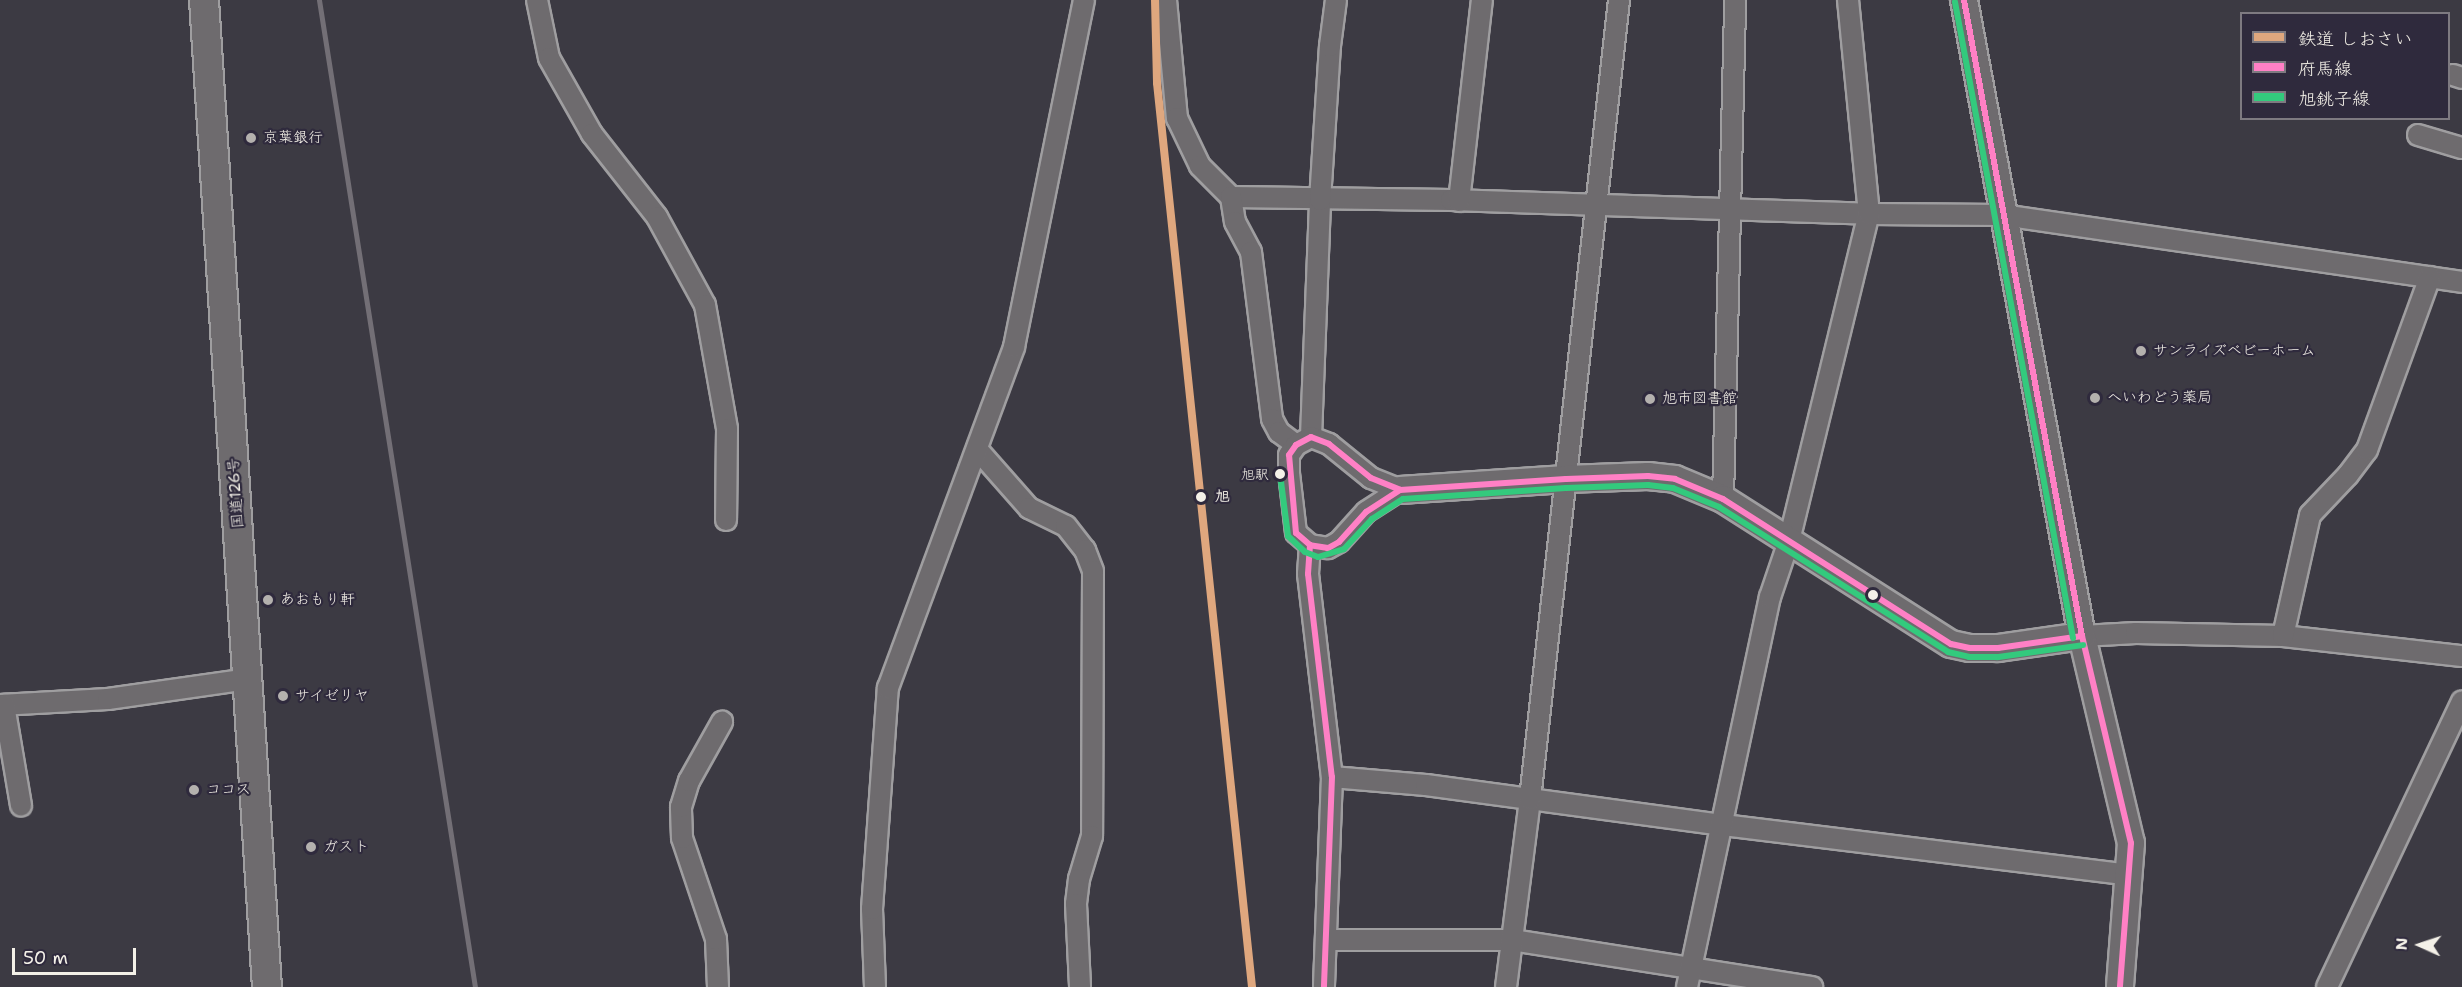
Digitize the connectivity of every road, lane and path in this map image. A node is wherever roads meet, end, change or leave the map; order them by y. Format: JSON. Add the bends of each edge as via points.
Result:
{"nodes":[{"id":1,"x":204,"y":0,"type":"edge"},
{"id":2,"x":537,"y":0,"type":"edge"},
{"id":3,"x":1084,"y":0,"type":"edge"},
{"id":4,"x":1166,"y":0,"type":"edge"},
{"id":5,"x":1336,"y":0,"type":"edge"},
{"id":6,"x":1482,"y":0,"type":"edge"},
{"id":7,"x":1619,"y":0,"type":"edge"},
{"id":8,"x":1735,"y":0,"type":"edge"},
{"id":9,"x":1848,"y":0,"type":"edge"},
{"id":10,"x":1964,"y":0,"type":"edge"},
{"id":11,"x":2418,"y":135,"type":"dead end"},
{"id":12,"x":2462,"y":148,"type":"edge"},
{"id":13,"x":1231,"y":197,"type":"junction"},
{"id":14,"x":1320,"y":200,"type":"junction"},
{"id":15,"x":1459,"y":201,"type":"junction"},
{"id":16,"x":1595,"y":205,"type":"junction"},
{"id":17,"x":1730,"y":209,"type":"junction"},
{"id":18,"x":1869,"y":214,"type":"junction"},
{"id":19,"x":2003,"y":215,"type":"junction"},
{"id":20,"x":2430,"y":277,"type":"junction"},
{"id":21,"x":2462,"y":282,"type":"edge"},
{"id":22,"x":1304,"y":441,"type":"junction"},
{"id":23,"x":977,"y":449,"type":"junction"},
{"id":24,"x":1566,"y":479,"type":"junction"},
{"id":25,"x":1400,"y":490,"type":"junction"},
{"id":26,"x":1723,"y":499,"type":"junction"},
{"id":27,"x":726,"y":520,"type":"dead end"},
{"id":28,"x":1789,"y":541,"type":"junction"},
{"id":29,"x":1310,"y":545,"type":"junction"},
{"id":30,"x":2082,"y":636,"type":"junction"},
{"id":31,"x":2283,"y":636,"type":"junction"},
{"id":32,"x":2462,"y":656,"type":"edge"},
{"id":33,"x":248,"y":678,"type":"junction"},
{"id":34,"x":2462,"y":701,"type":"edge"},
{"id":35,"x":2,"y":705,"type":"edge"},
{"id":36,"x":722,"y":722,"type":"dead end"},
{"id":37,"x":1332,"y":777,"type":"junction"},
{"id":38,"x":1530,"y":798,"type":"junction"},
{"id":39,"x":21,"y":806,"type":"dead end"},
{"id":40,"x":1723,"y":825,"type":"junction"},
{"id":41,"x":2130,"y":875,"type":"junction"},
{"id":42,"x":1328,"y":940,"type":"junction"},
{"id":43,"x":1512,"y":940,"type":"junction"},
{"id":44,"x":1692,"y":967,"type":"junction"},
{"id":45,"x":267,"y":987,"type":"edge"},
{"id":46,"x":718,"y":987,"type":"edge"},
{"id":47,"x":875,"y":987,"type":"edge"},
{"id":48,"x":1080,"y":987,"type":"edge"},
{"id":49,"x":1324,"y":987,"type":"edge"},
{"id":50,"x":1506,"y":987,"type":"edge"},
{"id":51,"x":1687,"y":987,"type":"edge"},
{"id":52,"x":1812,"y":987,"type":"edge"},
{"id":53,"x":2120,"y":987,"type":"edge"},
{"id":54,"x":2327,"y":987,"type":"edge"}],
"edges":[{"from":1,"to":33,"type":"highway","name":"国道126号"},
{"from":2,"to":27,"type":"street","via":[[554,68],[592,134],[657,218],[705,305],[727,429]]},
{"from":3,"to":23,"type":"street","via":[[1014,347]]},
{"from":4,"to":13,"type":"street","via":[[1177,118],[1200,166]]},
{"from":5,"to":14,"type":"street"},
{"from":6,"to":15,"type":"street"},
{"from":7,"to":16,"type":"street"},
{"from":8,"to":17,"type":"street"},
{"from":9,"to":18,"type":"street"},
{"from":10,"to":19,"type":"main road"},
{"from":11,"to":12,"type":"street"},
{"from":13,"to":14,"type":"street"},
{"from":13,"to":22,"type":"street","via":[[1235,222],[1251,252],[1272,419],[1279,432]]},
{"from":14,"to":15,"type":"street"},
{"from":14,"to":22,"type":"street"},
{"from":15,"to":16,"type":"street"},
{"from":16,"to":17,"type":"street"},
{"from":16,"to":24,"type":"street"},
{"from":17,"to":18,"type":"street"},
{"from":17,"to":26,"type":"street"},
{"from":18,"to":19,"type":"street"},
{"from":18,"to":28,"type":"street"},
{"from":19,"to":20,"type":"street"},
{"from":19,"to":30,"type":"main road"},
{"from":20,"to":21,"type":"street"},
{"from":20,"to":31,"type":"street","via":[[2367,450],[2310,514]]},
{"from":22,"to":25,"type":"street","via":[[1329,444],[1371,478]]},
{"from":22,"to":29,"type":"street","via":[[1289,455],[1289,474],[1296,532]]},
{"from":23,"to":47,"type":"street","via":[[888,688],[872,909]]},
{"from":23,"to":48,"type":"street","via":[[1029,508],[1066,526],[1085,550],[1093,571],[1092,837],[1076,904]]},
{"from":24,"to":25,"type":"main road"},
{"from":24,"to":26,"type":"main road","via":[[1676,479]]},
{"from":24,"to":38,"type":"street"},
{"from":25,"to":29,"type":"street","via":[[1366,512],[1339,542],[1329,548]]},
{"from":26,"to":28,"type":"main road"},
{"from":28,"to":30,"type":"main road","via":[[1951,644],[1998,648]]},
{"from":28,"to":40,"type":"street","via":[[1770,597]]},
{"from":29,"to":37,"type":"street","via":[[1308,574]]},
{"from":30,"to":31,"type":"street"},
{"from":30,"to":41,"type":"main road","via":[[2131,843]]},
{"from":31,"to":32,"type":"street"},
{"from":33,"to":35,"type":"street","via":[[108,699]]},
{"from":33,"to":45,"type":"highway","name":"国道126号"},
{"from":34,"to":54,"type":"street"},
{"from":35,"to":39,"type":"street"},
{"from":36,"to":46,"type":"street","via":[[689,781],[681,807],[682,838],[716,939]]},
{"from":37,"to":38,"type":"street"},
{"from":37,"to":42,"type":"street"},
{"from":38,"to":40,"type":"street"},
{"from":38,"to":43,"type":"street"},
{"from":40,"to":41,"type":"street"},
{"from":40,"to":44,"type":"street"},
{"from":41,"to":53,"type":"main road"},
{"from":42,"to":43,"type":"street"},
{"from":42,"to":49,"type":"street"},
{"from":43,"to":44,"type":"street"},
{"from":43,"to":50,"type":"street"},
{"from":44,"to":51,"type":"street"},
{"from":44,"to":52,"type":"street"}]}
